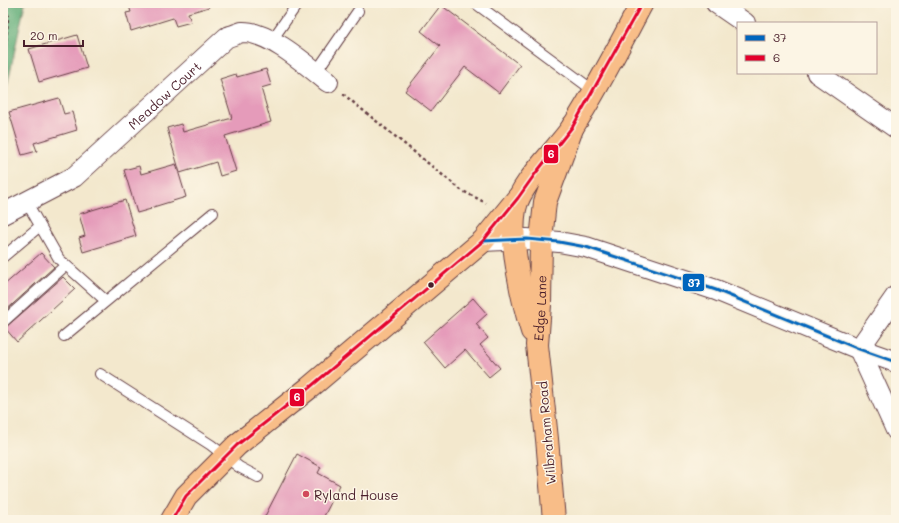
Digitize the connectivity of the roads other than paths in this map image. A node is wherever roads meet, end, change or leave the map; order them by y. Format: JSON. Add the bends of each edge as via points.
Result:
{"nodes":[{"id":1,"x":298,"y":3,"type":"edge"},
{"id":2,"x":475,"y":3,"type":"edge"},
{"id":3,"x":642,"y":3,"type":"edge"},
{"id":4,"x":716,"y":3,"type":"edge"},
{"id":5,"x":358,"y":11,"type":"dead end"},
{"id":6,"x":744,"y":22,"type":"edge"},
{"id":7,"x":272,"y":40,"type":"junction"},
{"id":8,"x":818,"y":74,"type":"edge"},
{"id":9,"x":322,"y":77,"type":"joint"},
{"id":10,"x":594,"y":91,"type":"junction"},
{"id":11,"x":573,"y":126,"type":"junction"},
{"id":12,"x":896,"y":128,"type":"edge"},
{"id":13,"x":518,"y":198,"type":"junction"},
{"id":14,"x":26,"y":201,"type":"junction"},
{"id":15,"x":213,"y":213,"type":"dead end"},
{"id":16,"x":3,"y":214,"type":"edge"},
{"id":17,"x":40,"y":226,"type":"junction"},
{"id":18,"x":514,"y":239,"type":"junction"},
{"id":19,"x":540,"y":240,"type":"junction"},
{"id":20,"x":483,"y":241,"type":"junction"},
{"id":21,"x":3,"y":257,"type":"edge"},
{"id":22,"x":66,"y":265,"type":"junction"},
{"id":23,"x":896,"y":296,"type":"edge"},
{"id":24,"x":106,"y":301,"type":"junction"},
{"id":25,"x":3,"y":322,"type":"edge"},
{"id":26,"x":64,"y":336,"type":"dead end"},
{"id":27,"x":538,"y":346,"type":"junction"},
{"id":28,"x":859,"y":349,"type":"junction"},
{"id":29,"x":896,"y":362,"type":"edge"},
{"id":30,"x":100,"y":374,"type":"dead end"},
{"id":31,"x":896,"y":430,"type":"edge"},
{"id":32,"x":226,"y":456,"type":"junction"},
{"id":33,"x":258,"y":477,"type":"dead end"},
{"id":34,"x":172,"y":520,"type":"edge"},
{"id":35,"x":554,"y":520,"type":"edge"}],
"edges":[{"from":1,"to":7,"type":"lane"},
{"from":2,"to":10,"type":"lane"},
{"from":3,"to":10,"type":"main road","name":"Edge Lane"},
{"from":4,"to":6,"type":"street"},
{"from":5,"to":9,"type":"lane"},
{"from":7,"to":9,"type":"street","name":"Meadow Court"},
{"from":7,"to":14,"type":"street","name":"Meadow Court","via":[[258,34],[242,32],[228,37],[74,177]]},
{"from":8,"to":12,"type":"street"},
{"from":10,"to":11,"type":"main road","name":"Edge Lane"},
{"from":11,"to":13,"type":"main road","name":"Edge Lane"},
{"from":11,"to":19,"type":"main road","name":"Edge Lane","via":[[545,202]]},
{"from":13,"to":18,"type":"main road","name":"Edge Lane","via":[[515,208]]},
{"from":13,"to":20,"type":"main road","name":"Edge Lane"},
{"from":14,"to":16,"type":"street","name":"Meadow Court"},
{"from":14,"to":17,"type":"lane"},
{"from":15,"to":24,"type":"lane"},
{"from":17,"to":21,"type":"lane"},
{"from":17,"to":22,"type":"lane","via":[[59,259]]},
{"from":18,"to":19,"type":"street"},
{"from":18,"to":20,"type":"street"},
{"from":18,"to":27,"type":"main road","name":"Edge Lane","via":[[528,317]]},
{"from":19,"to":27,"type":"main road","name":"Edge Lane"},
{"from":19,"to":28,"type":"street","via":[[586,247],[716,290]]},
{"from":20,"to":32,"type":"main road","name":"Edge Lane"},
{"from":22,"to":24,"type":"lane"},
{"from":22,"to":25,"type":"lane"},
{"from":23,"to":28,"type":"street"},
{"from":24,"to":26,"type":"lane"},
{"from":27,"to":35,"type":"main road","name":"Wilbraham Road"},
{"from":28,"to":29,"type":"street"},
{"from":28,"to":31,"type":"street"},
{"from":30,"to":32,"type":"lane"},
{"from":32,"to":33,"type":"lane","via":[[239,467]]},
{"from":32,"to":34,"type":"main road","name":"Edge Lane","via":[[186,496]]}]}
